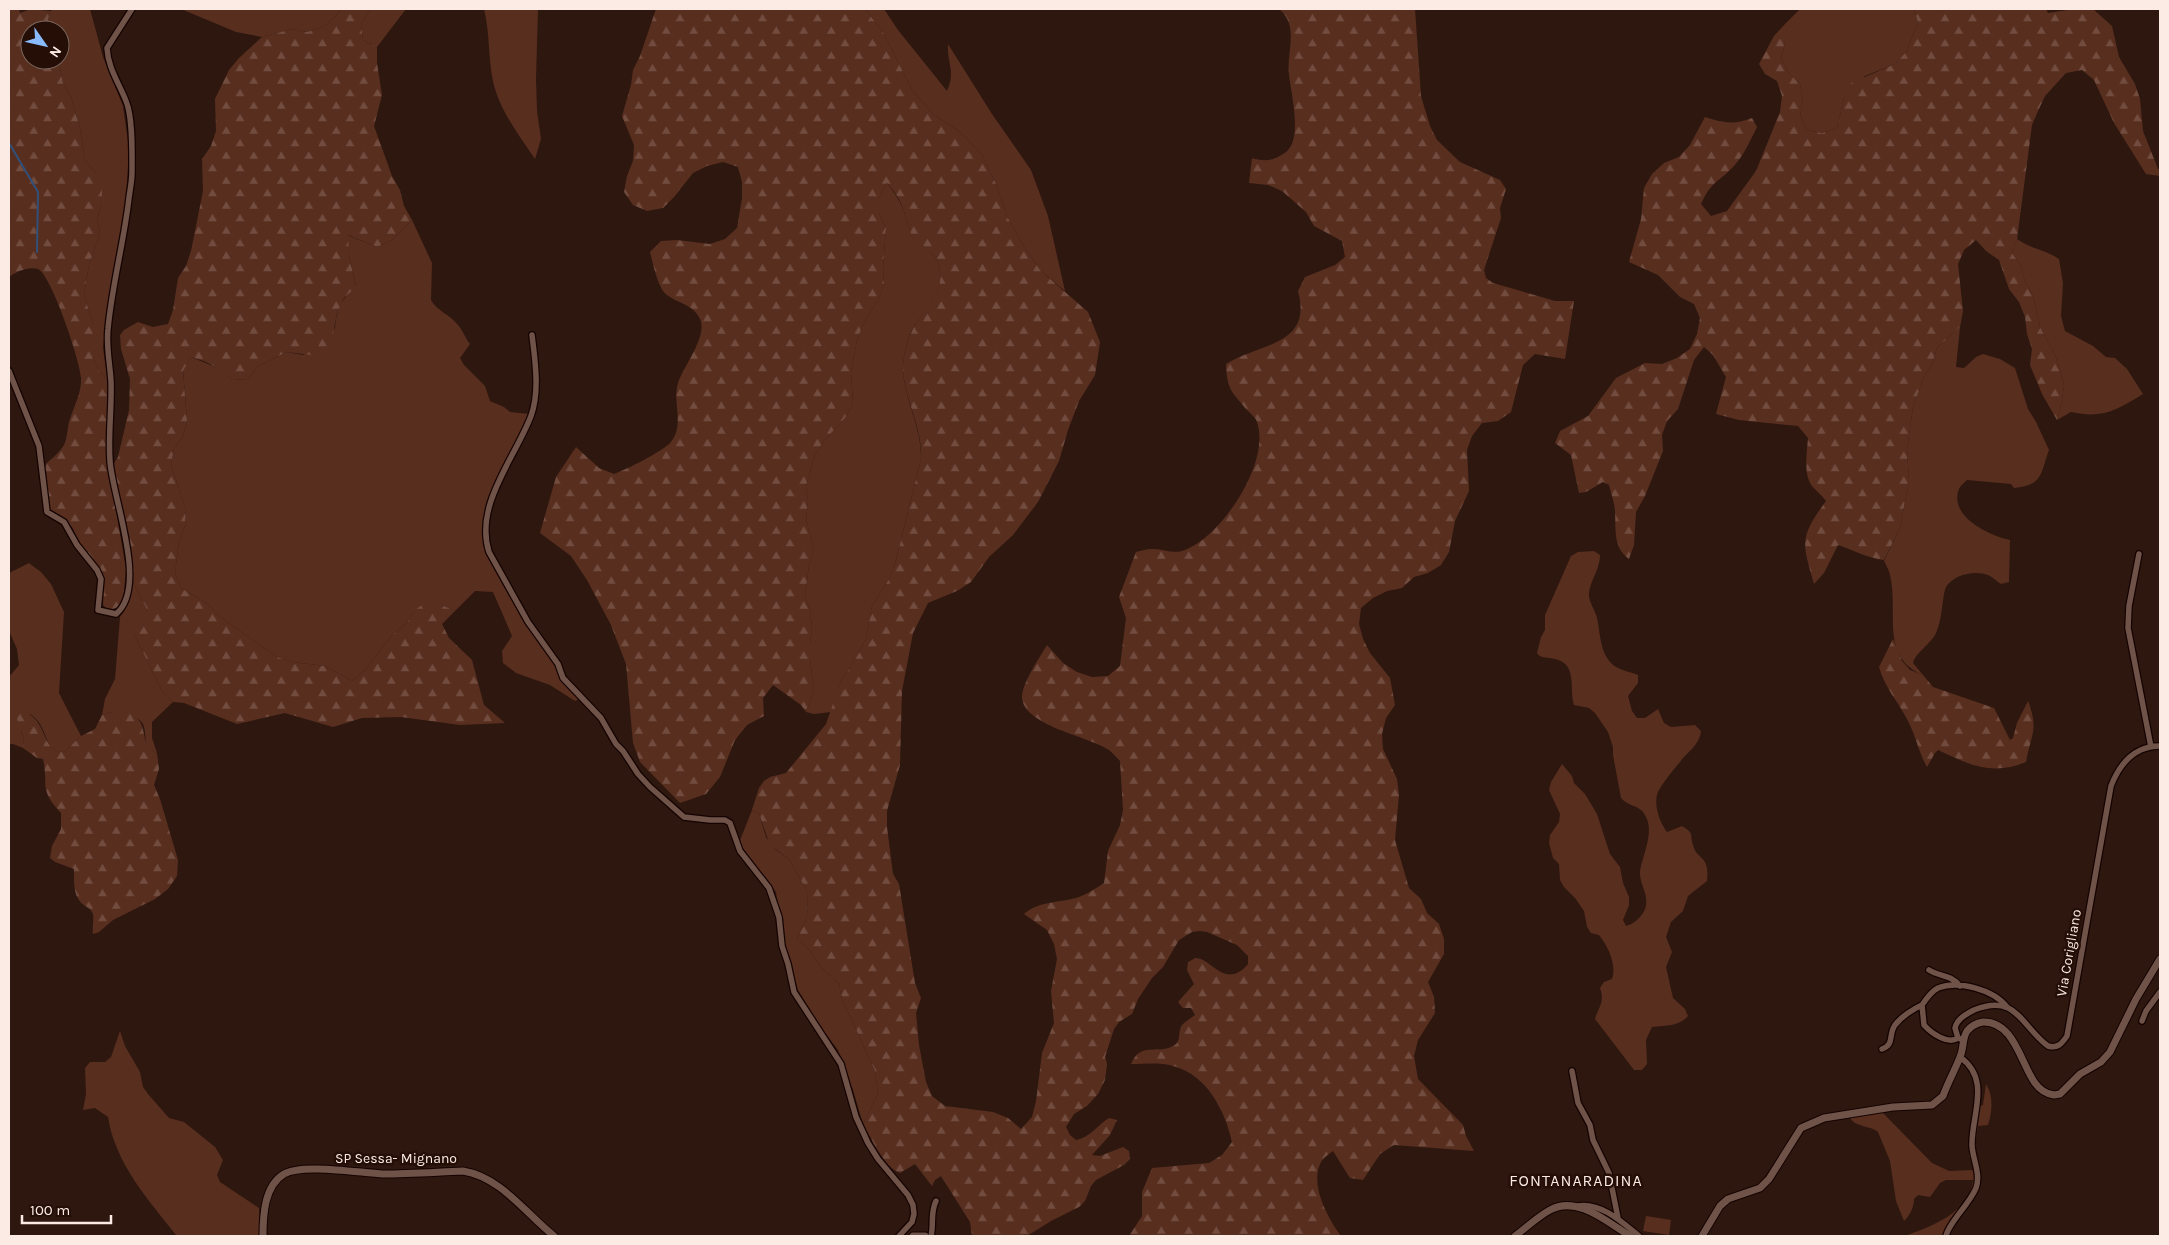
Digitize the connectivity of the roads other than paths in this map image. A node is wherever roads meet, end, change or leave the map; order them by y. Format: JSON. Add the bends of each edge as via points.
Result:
{"nodes":[{"id":1,"x":132,"y":9,"type":"edge"},
{"id":2,"x":532,"y":335,"type":"dead end"},
{"id":3,"x":9,"y":371,"type":"edge"},
{"id":4,"x":2139,"y":554,"type":"dead end"},
{"id":5,"x":2160,"y":746,"type":"edge"},
{"id":6,"x":2151,"y":747,"type":"junction"},
{"id":7,"x":2160,"y":959,"type":"edge"},
{"id":8,"x":1929,"y":970,"type":"dead end"},
{"id":9,"x":1960,"y":986,"type":"junction"},
{"id":10,"x":2160,"y":992,"type":"edge"},
{"id":11,"x":1922,"y":1005,"type":"junction"},
{"id":12,"x":2007,"y":1007,"type":"junction"},
{"id":13,"x":2142,"y":1021,"type":"dead end"},
{"id":14,"x":1961,"y":1039,"type":"junction"},
{"id":15,"x":1882,"y":1049,"type":"dead end"},
{"id":16,"x":1960,"y":1057,"type":"junction"},
{"id":17,"x":1572,"y":1071,"type":"dead end"},
{"id":18,"x":936,"y":1202,"type":"dead end"},
{"id":19,"x":1578,"y":1206,"type":"junction"},
{"id":20,"x":1618,"y":1218,"type":"junction"},
{"id":21,"x":263,"y":1236,"type":"edge"},
{"id":22,"x":554,"y":1236,"type":"edge"},
{"id":23,"x":899,"y":1236,"type":"edge"},
{"id":24,"x":913,"y":1236,"type":"edge"},
{"id":25,"x":925,"y":1236,"type":"edge"},
{"id":26,"x":931,"y":1236,"type":"edge"},
{"id":27,"x":1516,"y":1236,"type":"edge"},
{"id":28,"x":1630,"y":1236,"type":"edge"},
{"id":29,"x":1639,"y":1236,"type":"edge"},
{"id":30,"x":1702,"y":1236,"type":"edge"},
{"id":31,"x":1946,"y":1236,"type":"edge"}],
"edges":[{"from":1,"to":3,"type":"street","via":[[107,48],[112,72],[127,102],[132,175],[126,230],[108,328],[111,382],[109,458],[129,573],[127,595],[116,614],[98,610],[101,579],[97,570],[64,522],[47,512],[39,446]]},
{"from":2,"to":23,"type":"street","via":[[536,391],[532,414],[491,499],[485,523],[489,552],[564,678],[601,718],[638,774],[684,817],[730,823],[740,850],[769,888],[779,917],[782,946],[794,992],[841,1064],[856,1117],[868,1143],[913,1205],[912,1222]]},
{"from":4,"to":6,"type":"street","via":[[2128,628]]},
{"from":5,"to":6,"type":"street","name":"Via Corigliano"},
{"from":6,"to":12,"type":"street","name":"Via Corigliano","via":[[2127,759],[2111,786],[2067,1036],[2060,1046],[2048,1046],[2024,1019]]},
{"from":7,"to":14,"type":"street","via":[[2110,1052],[2101,1062],[2070,1082],[2060,1094],[2054,1096],[2041,1090],[2012,1040],[1997,1025],[1988,1022],[1975,1024]]},
{"from":8,"to":9,"type":"street","via":[[1956,980]]},
{"from":9,"to":11,"type":"street","via":[[1938,988]]},
{"from":9,"to":12,"type":"street","via":[[1988,992]]},
{"from":10,"to":13,"type":"street"},
{"from":11,"to":14,"type":"street","via":[[1922,1020],[1929,1030],[1950,1041]]},
{"from":11,"to":15,"type":"street","via":[[1895,1026],[1892,1040]]},
{"from":12,"to":14,"type":"street","via":[[1989,1005],[1959,1019],[1955,1028]]},
{"from":14,"to":16,"type":"street"},
{"from":16,"to":30,"type":"street","via":[[1943,1096],[1932,1106],[1893,1107],[1824,1118],[1801,1128],[1769,1179],[1760,1188],[1728,1199],[1720,1206]]},
{"from":16,"to":31,"type":"street","via":[[1969,1065],[1978,1085],[1972,1148],[1978,1180],[1970,1200]]},
{"from":17,"to":20,"type":"street","via":[[1578,1103],[1609,1173]]},
{"from":18,"to":26,"type":"street","via":[[932,1209],[934,1226]]},
{"from":19,"to":20,"type":"street","via":[[1592,1207]]},
{"from":19,"to":27,"type":"street","via":[[1565,1204],[1549,1210]]},
{"from":19,"to":28,"type":"street"},
{"from":20,"to":29,"type":"street"},
{"from":21,"to":22,"type":"street","name":"SP Sessa- Mignano","via":[[266,1202],[272,1186],[284,1173],[302,1169],[383,1174],[476,1173],[497,1186]]},
{"from":24,"to":25,"type":"street"}]}
